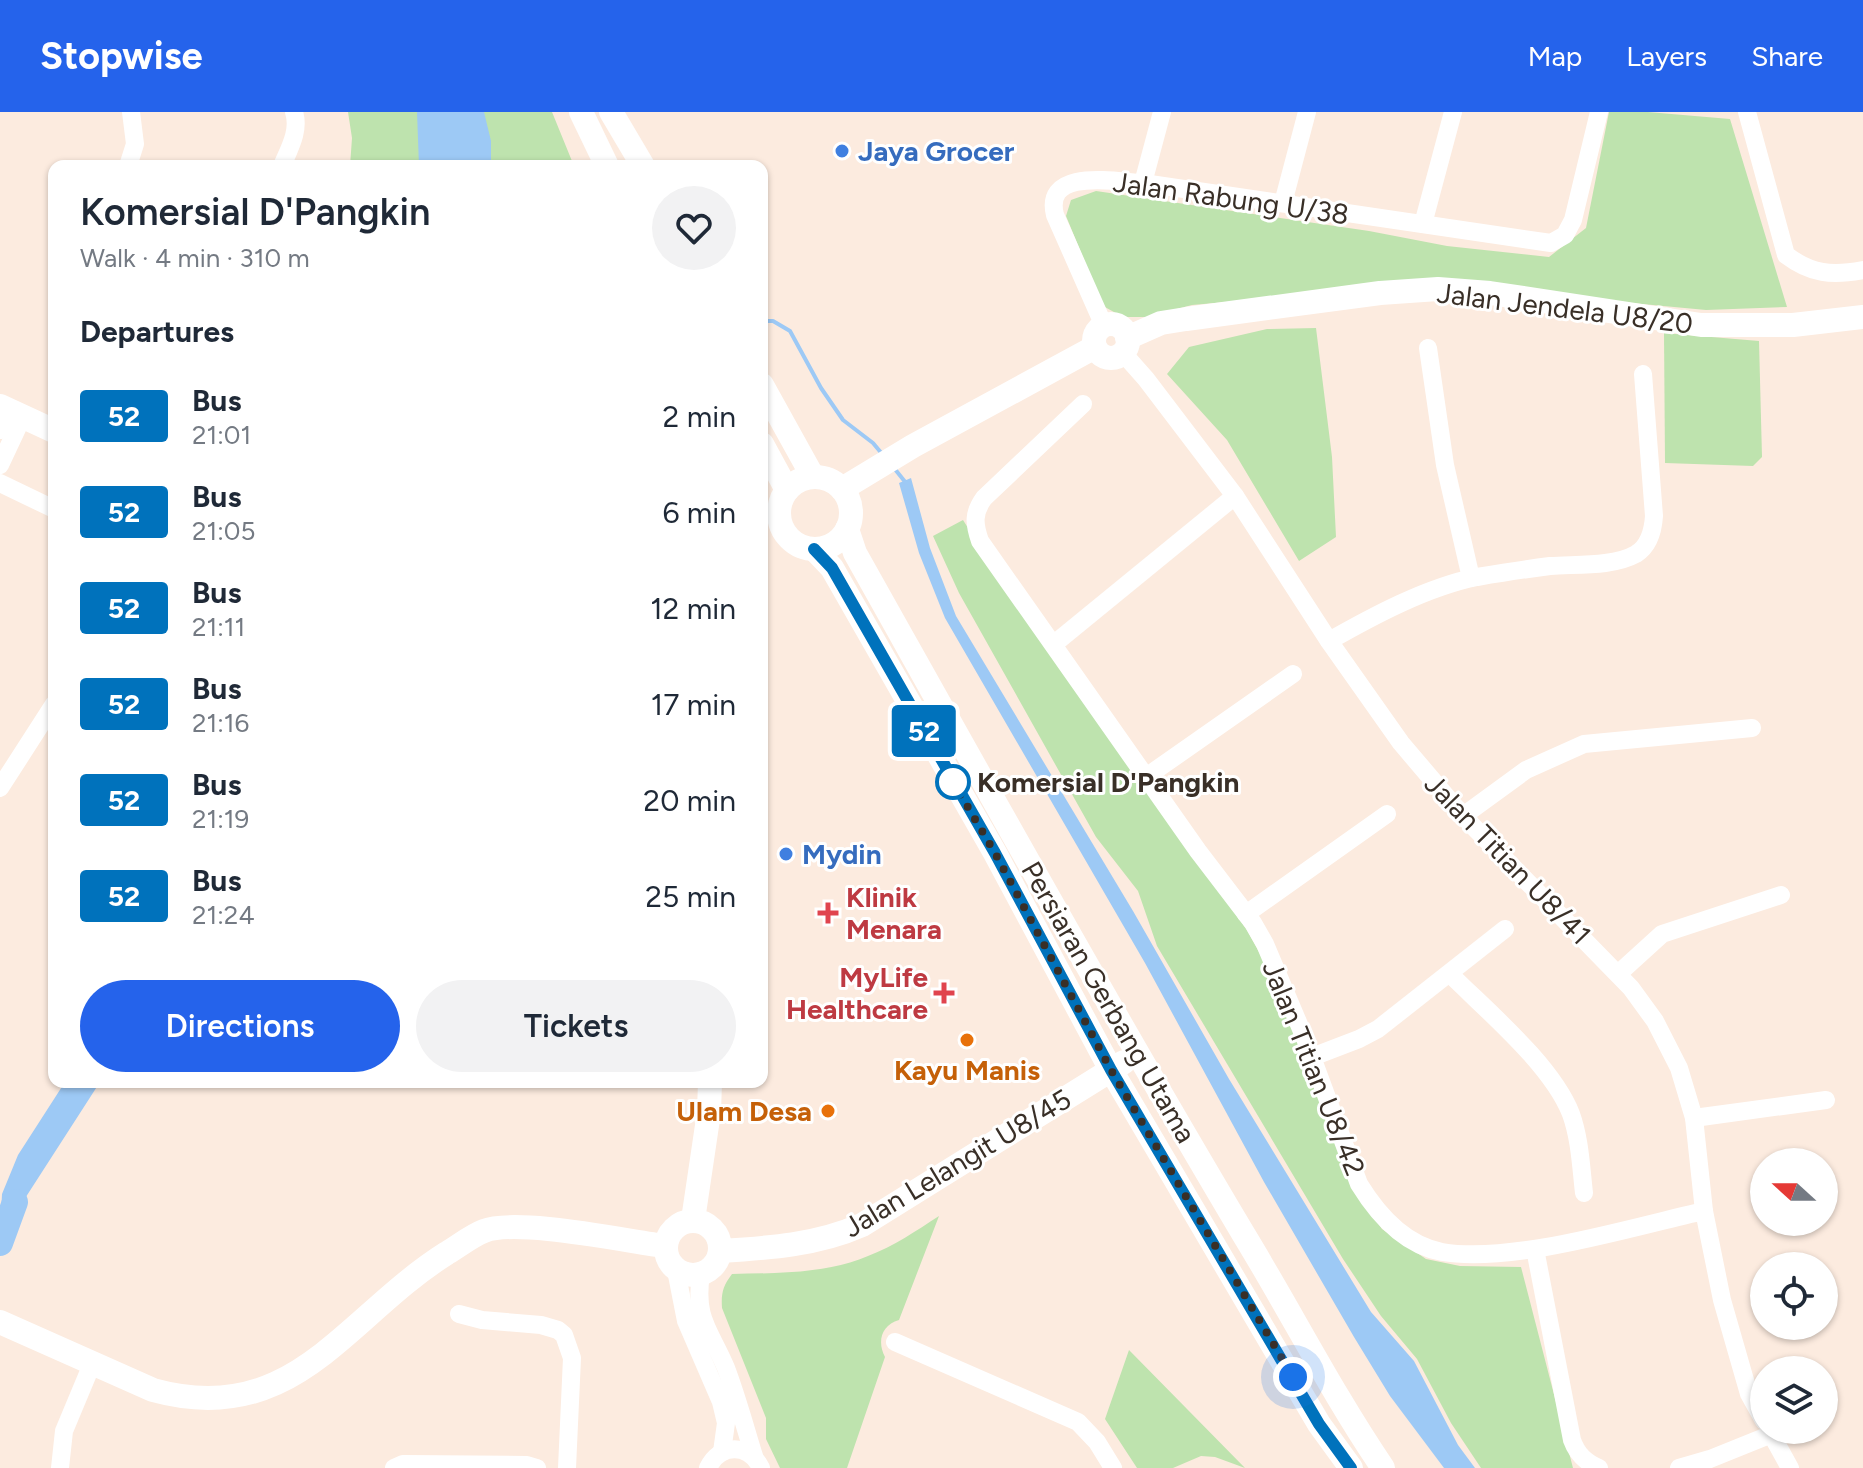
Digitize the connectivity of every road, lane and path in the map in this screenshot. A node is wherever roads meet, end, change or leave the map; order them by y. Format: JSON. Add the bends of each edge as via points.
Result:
{"nodes":[{"id":1,"x":131,"y":112,"type":"edge"},
{"id":2,"x":294,"y":112,"type":"edge"},
{"id":3,"x":581,"y":112,"type":"edge"},
{"id":4,"x":611,"y":112,"type":"edge"},
{"id":5,"x":1162,"y":112,"type":"edge"},
{"id":6,"x":1307,"y":112,"type":"edge"},
{"id":7,"x":1453,"y":112,"type":"edge"},
{"id":8,"x":1599,"y":112,"type":"edge"},
{"id":9,"x":1747,"y":112,"type":"edge"},
{"id":10,"x":130,"y":160,"type":"edge"},
{"id":11,"x":284,"y":160,"type":"edge"},
{"id":12,"x":604,"y":160,"type":"edge"},
{"id":13,"x":639,"y":160,"type":"edge"},
{"id":14,"x":1143,"y":183,"type":"junction"},
{"id":15,"x":1283,"y":203,"type":"junction"},
{"id":16,"x":1423,"y":224,"type":"junction"},
{"id":17,"x":1863,"y":270,"type":"edge"},
{"id":18,"x":1863,"y":317,"type":"edge"},
{"id":19,"x":1100,"y":337,"type":"junction"},
{"id":20,"x":1125,"y":346,"type":"junction"},
{"id":21,"x":1428,"y":348,"type":"dead end"},
{"id":22,"x":1643,"y":374,"type":"dead end"},
{"id":23,"x":768,"y":396,"type":"edge"},
{"id":24,"x":1083,"y":404,"type":"dead end"},
{"id":25,"x":8,"y":415,"type":"edge"},
{"id":26,"x":48,"y":429,"type":"edge"},
{"id":27,"x":768,"y":458,"type":"edge"},
{"id":28,"x":0,"y":465,"type":"edge"},
{"id":29,"x":813,"y":477,"type":"junction"},
{"id":30,"x":0,"y":483,"type":"edge"},
{"id":31,"x":842,"y":489,"type":"junction"},
{"id":32,"x":784,"y":495,"type":"junction"},
{"id":33,"x":1235,"y":496,"type":"junction"},
{"id":34,"x":48,"y":506,"type":"edge"},
{"id":35,"x":768,"y":513,"type":"edge"},
{"id":36,"x":847,"y":529,"type":"junction"},
{"id":37,"x":768,"y":540,"type":"edge"},
{"id":38,"x":803,"y":546,"type":"junction"},
{"id":39,"x":1471,"y":578,"type":"junction"},
{"id":40,"x":1329,"y":641,"type":"junction"},
{"id":41,"x":1054,"y":644,"type":"junction"},
{"id":42,"x":1293,"y":674,"type":"dead end"},
{"id":43,"x":48,"y":713,"type":"edge"},
{"id":44,"x":1752,"y":728,"type":"dead end"},
{"id":45,"x":1146,"y":777,"type":"junction"},
{"id":46,"x":0,"y":788,"type":"edge"},
{"id":47,"x":1387,"y":814,"type":"dead end"},
{"id":48,"x":1463,"y":816,"type":"junction"},
{"id":49,"x":1781,"y":895,"type":"dead end"},
{"id":50,"x":1246,"y":914,"type":"junction"},
{"id":51,"x":1505,"y":929,"type":"dead end"},
{"id":52,"x":1450,"y":974,"type":"junction"},
{"id":53,"x":1618,"y":974,"type":"junction"},
{"id":54,"x":1137,"y":1054,"type":"junction"},
{"id":55,"x":1312,"y":1057,"type":"junction"},
{"id":56,"x":1111,"y":1070,"type":"junction"},
{"id":57,"x":710,"y":1088,"type":"edge"},
{"id":58,"x":1826,"y":1100,"type":"dead end"},
{"id":59,"x":1694,"y":1118,"type":"junction"},
{"id":60,"x":1584,"y":1193,"type":"dead end"},
{"id":61,"x":1704,"y":1211,"type":"junction"},
{"id":62,"x":693,"y":1220,"type":"junction"},
{"id":63,"x":665,"y":1246,"type":"junction"},
{"id":64,"x":1535,"y":1249,"type":"junction"},
{"id":65,"x":720,"y":1251,"type":"junction"},
{"id":66,"x":676,"y":1270,"type":"junction"},
{"id":67,"x":701,"y":1274,"type":"junction"},
{"id":68,"x":459,"y":1314,"type":"dead end"},
{"id":69,"x":0,"y":1322,"type":"edge"},
{"id":70,"x":895,"y":1342,"type":"dead end"},
{"id":71,"x":92,"y":1364,"type":"junction"},
{"id":72,"x":1750,"y":1396,"type":"edge"},
{"id":73,"x":1750,"y":1438,"type":"edge"},
{"id":74,"x":1777,"y":1444,"type":"edge"},
{"id":75,"x":722,"y":1452,"type":"junction"},
{"id":76,"x":758,"y":1462,"type":"edge"},
{"id":77,"x":60,"y":1468,"type":"edge"},
{"id":78,"x":394,"y":1468,"type":"edge"},
{"id":79,"x":537,"y":1468,"type":"edge"},
{"id":80,"x":567,"y":1468,"type":"edge"},
{"id":81,"x":708,"y":1468,"type":"edge"},
{"id":82,"x":1113,"y":1468,"type":"edge"},
{"id":83,"x":1351,"y":1468,"type":"edge"},
{"id":84,"x":1383,"y":1468,"type":"edge"},
{"id":85,"x":1599,"y":1468,"type":"edge"},
{"id":86,"x":1679,"y":1468,"type":"edge"},
{"id":87,"x":1790,"y":1468,"type":"edge"}],
"edges":[{"from":1,"to":10,"type":"street","via":[[135,144]]},
{"from":2,"to":11,"type":"street","via":[[295,133]]},
{"from":3,"to":12,"type":"street"},
{"from":4,"to":13,"type":"street"},
{"from":5,"to":14,"type":"street"},
{"from":6,"to":15,"type":"street"},
{"from":7,"to":16,"type":"street"},
{"from":8,"to":16,"type":"street","name":"Jalan Rabung U/38","via":[[1565,235],[1551,243]]},
{"from":9,"to":17,"type":"street","via":[[1786,255],[1825,274]]},
{"from":14,"to":15,"type":"street","name":"Jalan Rabung U/38"},
{"from":14,"to":19,"type":"street","name":"Jalan Rabung U/38","via":[[1087,179],[1066,186],[1054,199],[1055,215]]},
{"from":15,"to":16,"type":"street","name":"Jalan Rabung U/38"},
{"from":18,"to":20,"type":"street","name":"Jalan Jendela U8/20","via":[[1713,326],[1438,289],[1161,323]]},
{"from":19,"to":20,"type":"street","via":[[1118,326]]},
{"from":19,"to":31,"type":"street"},
{"from":20,"to":33,"type":"street","name":"Jalan Titian U8/41"},
{"from":21,"to":39,"type":"street","via":[[1445,465]]},
{"from":22,"to":39,"type":"street","via":[[1654,516],[1643,548],[1609,561]]},
{"from":23,"to":29,"type":"street"},
{"from":24,"to":41,"type":"street","name":"Jalan Titian U8/42","via":[[992,489],[974,518],[980,541]]},
{"from":25,"to":26,"type":"street"},
{"from":25,"to":28,"type":"street"},
{"from":27,"to":32,"type":"street"},
{"from":29,"to":31,"type":"street"},
{"from":29,"to":32,"type":"street","via":[[794,483]]},
{"from":30,"to":34,"type":"street"},
{"from":31,"to":36,"type":"street","via":[[850,508]]},
{"from":32,"to":35,"type":"street"},
{"from":32,"to":38,"type":"street","via":[[780,523]]},
{"from":33,"to":40,"type":"street","name":"Jalan Titian U8/41"},
{"from":33,"to":41,"type":"street"},
{"from":36,"to":38,"type":"street","via":[[834,544]]},
{"from":36,"to":54,"type":"street","name":"Persiaran Gerbang Utama","via":[[855,553]]},
{"from":37,"to":38,"type":"street","via":[[781,538]]},
{"from":38,"to":56,"type":"street","name":"Persiaran Gerbang Utama","via":[[832,568],[995,853]]},
{"from":39,"to":40,"type":"street","via":[[1372,617]]},
{"from":40,"to":48,"type":"street","name":"Jalan Titian U8/41","via":[[1401,743]]},
{"from":41,"to":45,"type":"street","name":"Jalan Titian U8/42"},
{"from":42,"to":45,"type":"street"},
{"from":43,"to":46,"type":"street"},
{"from":44,"to":48,"type":"street","via":[[1584,744],[1526,770]]},
{"from":45,"to":50,"type":"street","name":"Jalan Titian U8/42"},
{"from":47,"to":50,"type":"street"},
{"from":48,"to":53,"type":"street","name":"Jalan Titian U8/41"},
{"from":49,"to":53,"type":"street","via":[[1662,934]]},
{"from":50,"to":55,"type":"street","name":"Jalan Titian U8/42","via":[[1265,944]]},
{"from":51,"to":52,"type":"street"},
{"from":52,"to":55,"type":"street","via":[[1369,1034]]},
{"from":52,"to":60,"type":"street","via":[[1542,1067],[1564,1099],[1576,1132]]},
{"from":53,"to":59,"type":"street","name":"Jalan Titian U8/41","via":[[1643,1002],[1668,1044]]},
{"from":54,"to":56,"type":"street","name":"Jalan Lelangit U8/45"},
{"from":54,"to":84,"type":"street","name":"Persiaran Gerbang Utama"},
{"from":55,"to":64,"type":"street","name":"Jalan Titian U8/42","via":[[1359,1184],[1388,1225],[1440,1252]]},
{"from":56,"to":65,"type":"street","name":"Jalan Lelangit U8/45","via":[[838,1236]]},
{"from":56,"to":83,"type":"street","name":"Persiaran Gerbang Utama","via":[[1319,1424]]},
{"from":57,"to":62,"type":"street"},
{"from":58,"to":59,"type":"street"},
{"from":59,"to":61,"type":"street","name":"Jalan Titian U8/41"},
{"from":61,"to":64,"type":"street","name":"Jalan Titian U8/42"},
{"from":61,"to":72,"type":"street","name":"Jalan Titian U8/41"},
{"from":62,"to":63,"type":"street","via":[[672,1231]]},
{"from":62,"to":65,"type":"street","via":[[713,1229]]},
{"from":63,"to":66,"type":"street"},
{"from":63,"to":71,"type":"street","via":[[514,1226],[484,1231],[426,1266],[303,1369],[241,1397],[176,1396]]},
{"from":64,"to":85,"type":"street","via":[[1572,1440],[1582,1459]]},
{"from":65,"to":67,"type":"street","via":[[714,1266]]},
{"from":66,"to":67,"type":"street"},
{"from":66,"to":75,"type":"street","via":[[686,1321],[721,1402],[726,1423]]},
{"from":67,"to":76,"type":"street","via":[[700,1313]]},
{"from":68,"to":80,"type":"street","via":[[541,1325],[564,1335],[572,1358]]},
{"from":69,"to":71,"type":"street"},
{"from":70,"to":82,"type":"street","via":[[1078,1422]]},
{"from":71,"to":77,"type":"street","via":[[64,1431]]},
{"from":73,"to":86,"type":"street"},
{"from":74,"to":87,"type":"street","name":"Jalan Titian U8/41"},
{"from":75,"to":76,"type":"street","via":[[735,1449]]},
{"from":75,"to":81,"type":"street"},
{"from":78,"to":79,"type":"street"}]}
